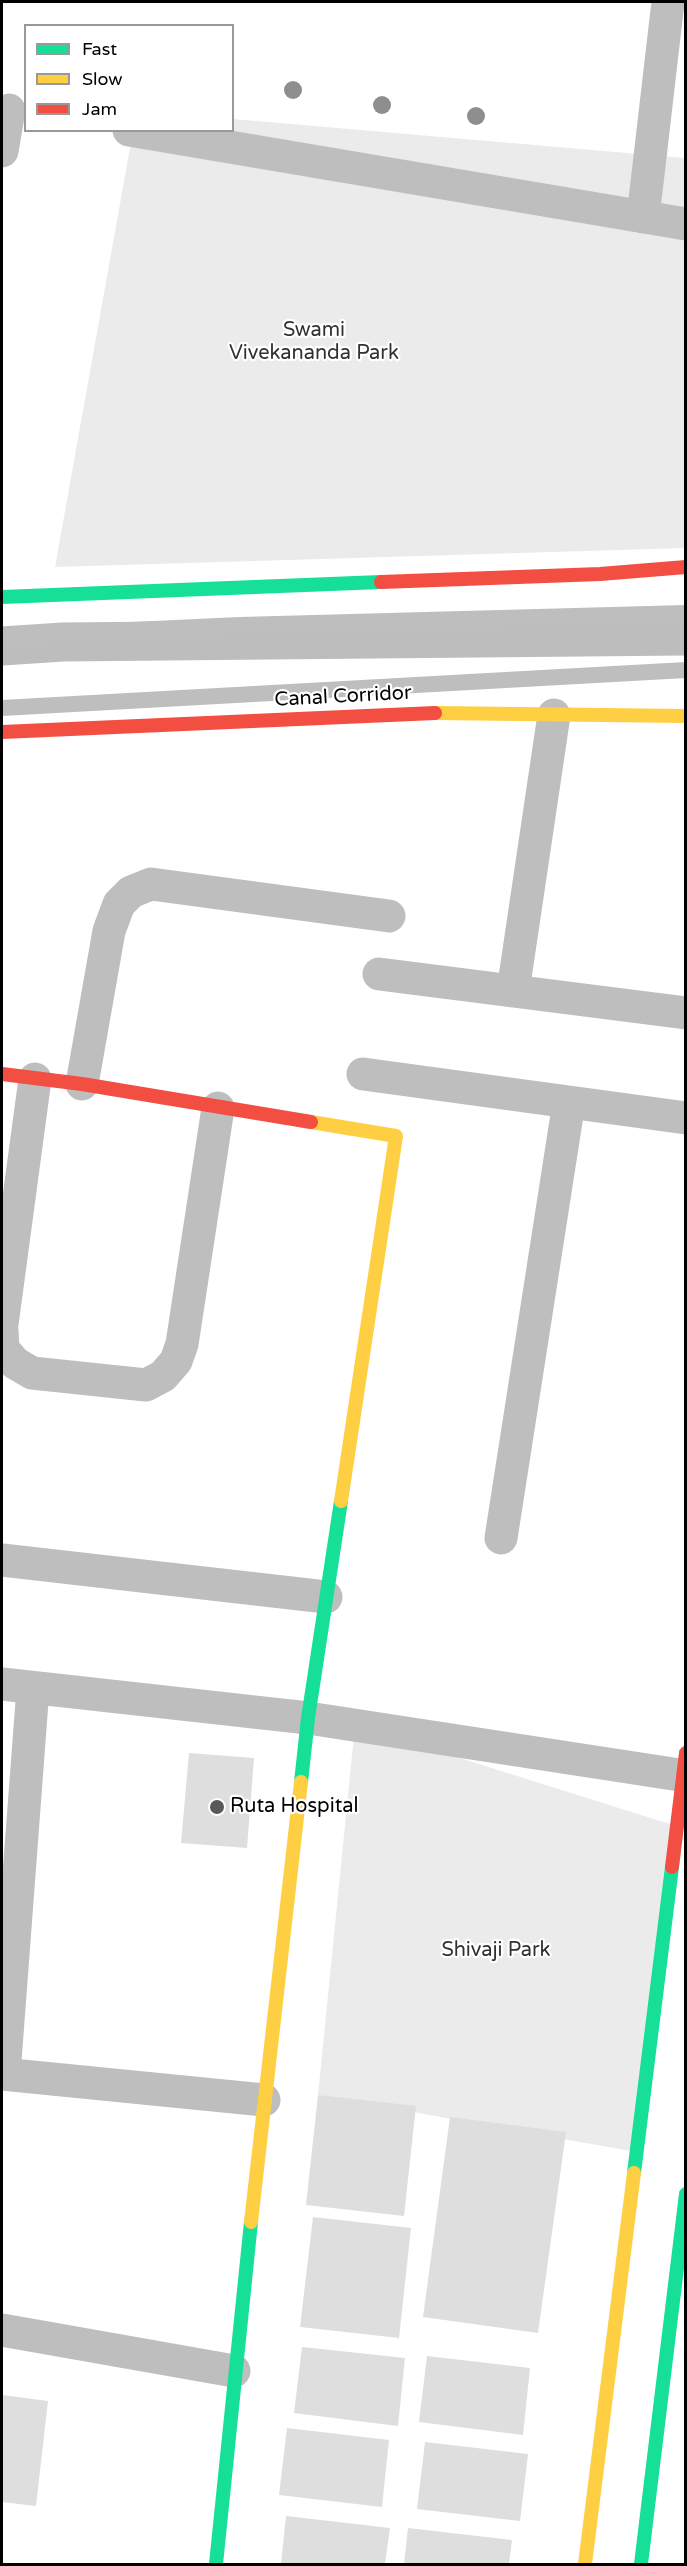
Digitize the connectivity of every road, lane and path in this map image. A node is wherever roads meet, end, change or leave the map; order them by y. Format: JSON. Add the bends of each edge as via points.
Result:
{"nodes":[{"id":1,"x":669,"y":2,"type":"edge"},
{"id":2,"x":12,"y":111,"type":"edge"},
{"id":3,"x":141,"y":132,"type":"edge"},
{"id":4,"x":2,"y":151,"type":"edge"},
{"id":5,"x":643,"y":217,"type":"junction"},
{"id":6,"x":686,"y":224,"type":"edge"},
{"id":7,"x":686,"y":567,"type":"edge"},
{"id":8,"x":2,"y":597,"type":"edge"},
{"id":9,"x":686,"y":613,"type":"edge"},
{"id":10,"x":2,"y":636,"type":"edge"},
{"id":11,"x":686,"y":670,"type":"edge"},
{"id":12,"x":2,"y":708,"type":"edge"},
{"id":13,"x":554,"y":715,"type":"junction"},
{"id":14,"x":686,"y":716,"type":"edge"},
{"id":15,"x":2,"y":732,"type":"edge"},
{"id":16,"x":389,"y":916,"type":"dead end"},
{"id":17,"x":379,"y":974,"type":"dead end"},
{"id":18,"x":513,"y":991,"type":"junction"},
{"id":19,"x":686,"y":1012,"type":"edge"},
{"id":20,"x":2,"y":1074,"type":"edge"},
{"id":21,"x":363,"y":1074,"type":"dead end"},
{"id":22,"x":35,"y":1079,"type":"junction"},
{"id":23,"x":82,"y":1084,"type":"junction"},
{"id":24,"x":569,"y":1102,"type":"junction"},
{"id":25,"x":218,"y":1108,"type":"junction"},
{"id":26,"x":686,"y":1118,"type":"edge"},
{"id":27,"x":2,"y":1324,"type":"edge"},
{"id":28,"x":2,"y":1330,"type":"edge"},
{"id":29,"x":501,"y":1538,"type":"dead end"},
{"id":30,"x":2,"y":1560,"type":"edge"},
{"id":31,"x":326,"y":1597,"type":"junction"},
{"id":32,"x":17,"y":1686,"type":"edge"},
{"id":33,"x":308,"y":1718,"type":"junction"},
{"id":34,"x":684,"y":1768,"type":"edge"},
{"id":35,"x":3,"y":2074,"type":"edge"},
{"id":36,"x":264,"y":2100,"type":"junction"},
{"id":37,"x":686,"y":2194,"type":"edge"},
{"id":38,"x":2,"y":2330,"type":"edge"},
{"id":39,"x":234,"y":2371,"type":"junction"},
{"id":40,"x":216,"y":2565,"type":"edge"},
{"id":41,"x":585,"y":2565,"type":"edge"},
{"id":42,"x":641,"y":2565,"type":"edge"}],
"edges":[{"from":1,"to":5,"type":"street"},
{"from":2,"to":4,"type":"street"},
{"from":3,"to":5,"type":"street"},
{"from":5,"to":6,"type":"street"},
{"from":7,"to":8,"type":"street","via":[[600,574]]},
{"from":9,"to":10,"type":"lane"},
{"from":11,"to":12,"type":"lane"},
{"from":13,"to":14,"type":"street","name":"Canal Corridor"},
{"from":13,"to":15,"type":"street","name":"Canal Corridor","via":[[422,713]]},
{"from":13,"to":18,"type":"street"},
{"from":16,"to":23,"type":"street","via":[[151,884],[131,892],[119,904],[109,931]]},
{"from":17,"to":18,"type":"street"},
{"from":18,"to":19,"type":"street"},
{"from":20,"to":22,"type":"street"},
{"from":21,"to":24,"type":"street"},
{"from":22,"to":23,"type":"street"},
{"from":22,"to":27,"type":"street"},
{"from":23,"to":25,"type":"street"},
{"from":24,"to":26,"type":"street"},
{"from":24,"to":29,"type":"street"},
{"from":25,"to":28,"type":"street","via":[[182,1344],[176,1361],[163,1376],[146,1385],[33,1373],[15,1363],[3,1348]]},
{"from":25,"to":31,"type":"street","via":[[396,1136]]},
{"from":30,"to":31,"type":"street"},
{"from":31,"to":33,"type":"street"},
{"from":32,"to":33,"type":"street"},
{"from":32,"to":35,"type":"street"},
{"from":33,"to":34,"type":"street"},
{"from":33,"to":36,"type":"street"},
{"from":34,"to":41,"type":"street"},
{"from":35,"to":36,"type":"street"},
{"from":36,"to":39,"type":"street"},
{"from":37,"to":42,"type":"street"},
{"from":38,"to":39,"type":"street"},
{"from":39,"to":40,"type":"street"}]}
